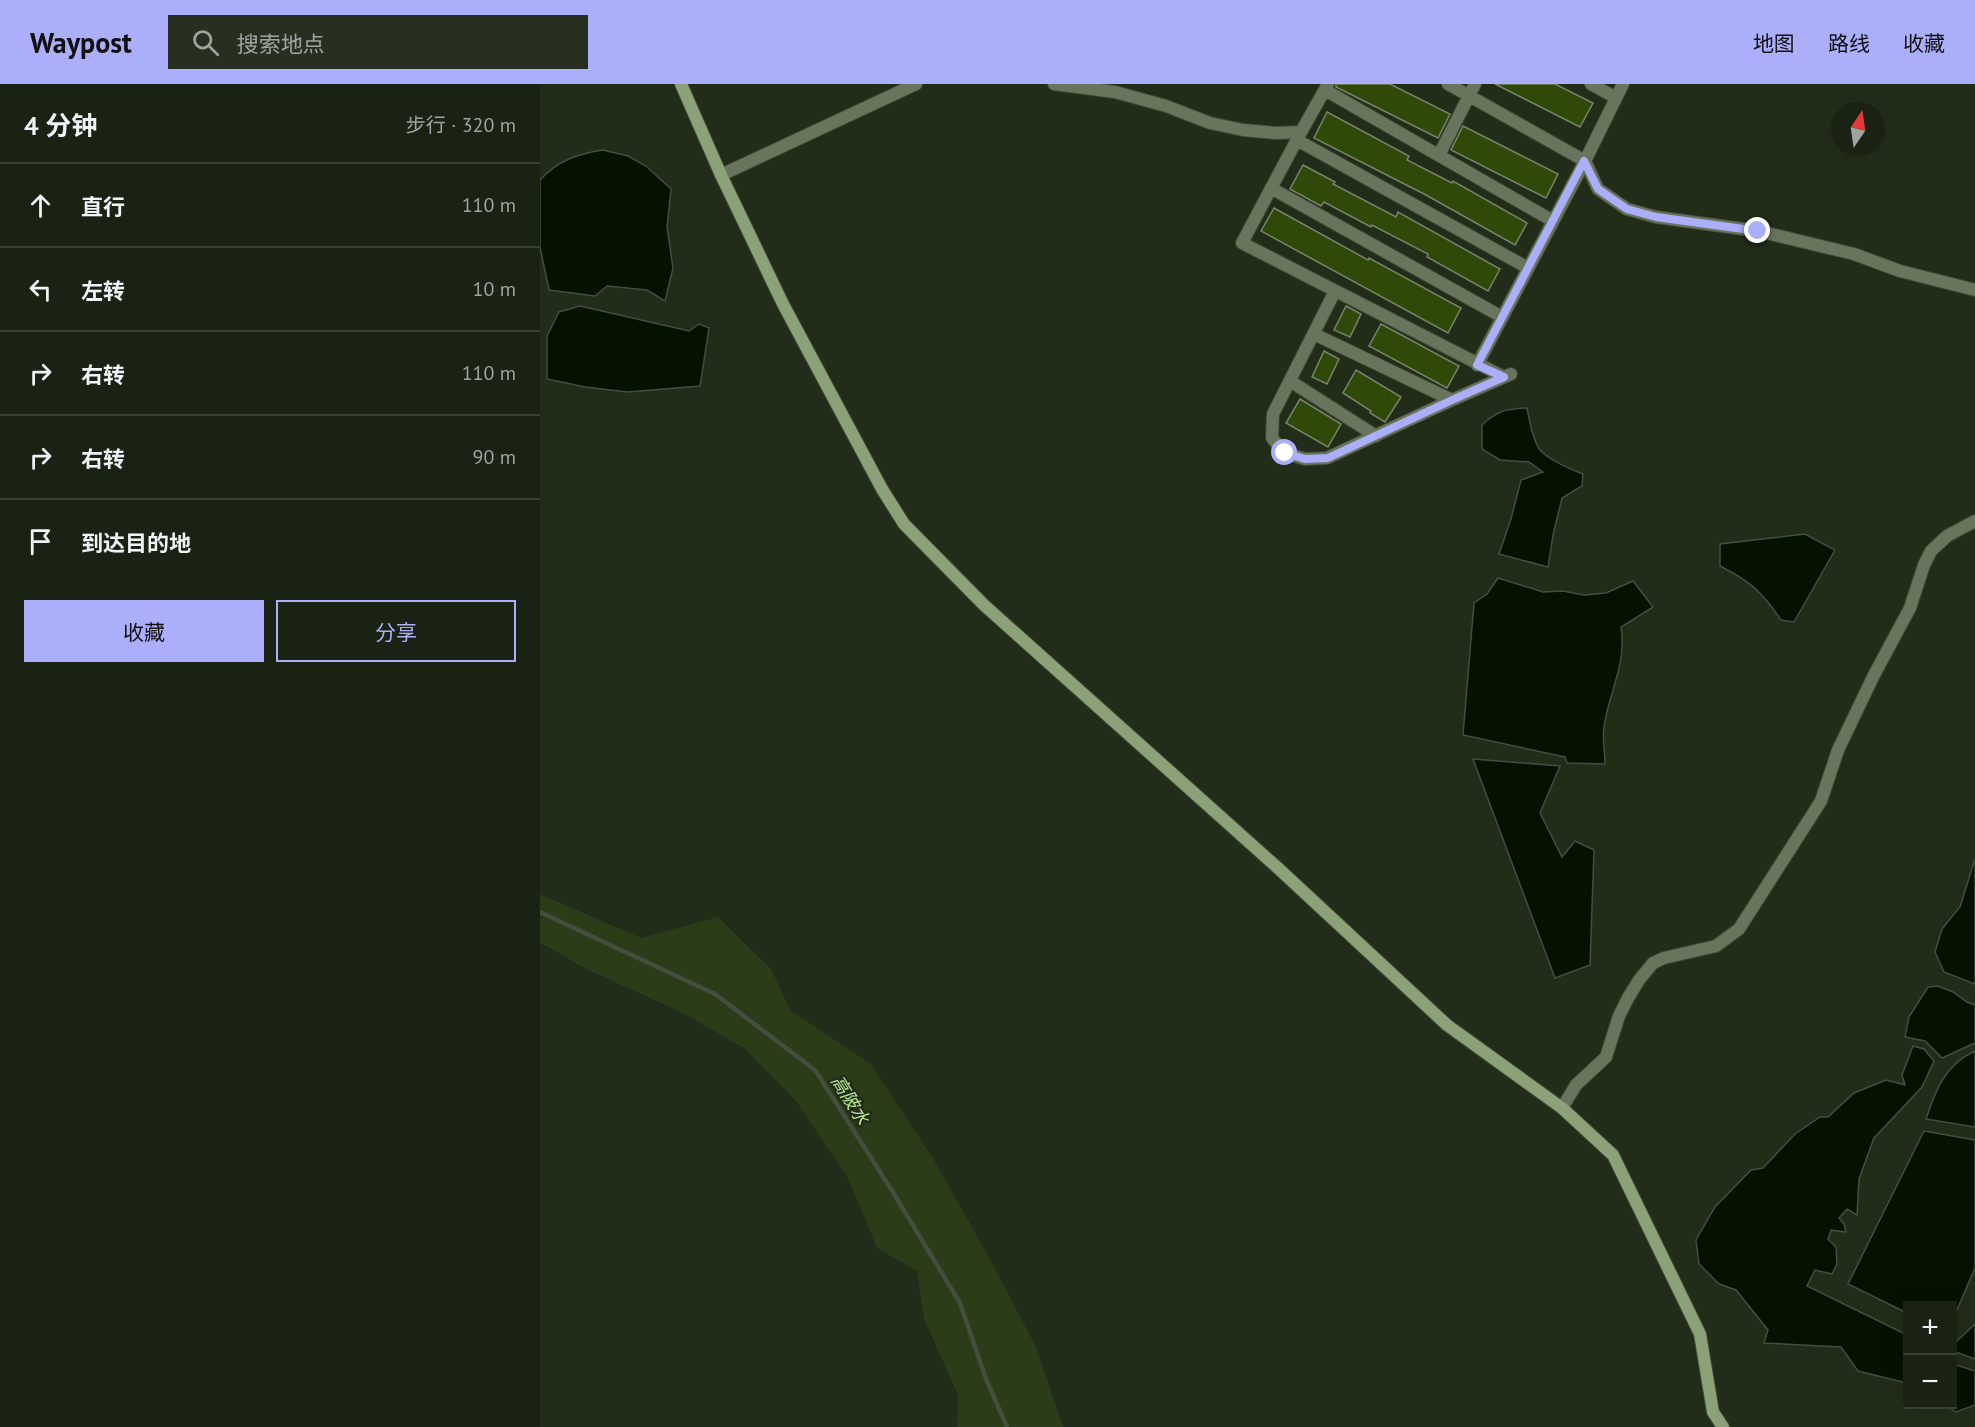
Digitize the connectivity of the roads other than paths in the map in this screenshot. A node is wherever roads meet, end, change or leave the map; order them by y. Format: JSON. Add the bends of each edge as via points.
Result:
{"nodes":[{"id":1,"x":681,"y":84,"type":"edge"},
{"id":2,"x":916,"y":84,"type":"edge"},
{"id":3,"x":1054,"y":84,"type":"edge"},
{"id":4,"x":1448,"y":84,"type":"edge"},
{"id":5,"x":1475,"y":84,"type":"edge"},
{"id":6,"x":1591,"y":84,"type":"edge"},
{"id":7,"x":1623,"y":84,"type":"edge"},
{"id":8,"x":1327,"y":87,"type":"edge"},
{"id":9,"x":1469,"y":96,"type":"junction"},
{"id":10,"x":1616,"y":98,"type":"junction"},
{"id":11,"x":1299,"y":136,"type":"junction"},
{"id":12,"x":1439,"y":155,"type":"junction"},
{"id":13,"x":1584,"y":161,"type":"junction"},
{"id":14,"x":721,"y":175,"type":"junction"},
{"id":15,"x":1271,"y":188,"type":"junction"},
{"id":16,"x":1553,"y":221,"type":"junction"},
{"id":17,"x":1528,"y":268,"type":"junction"},
{"id":18,"x":1975,"y":290,"type":"edge"},
{"id":19,"x":1335,"y":291,"type":"junction"},
{"id":20,"x":1502,"y":317,"type":"junction"},
{"id":21,"x":1314,"y":334,"type":"junction"},
{"id":22,"x":1477,"y":365,"type":"junction"},
{"id":23,"x":1290,"y":381,"type":"junction"},
{"id":24,"x":1452,"y":400,"type":"junction"},
{"id":25,"x":1376,"y":436,"type":"junction"},
{"id":26,"x":1975,"y":521,"type":"edge"},
{"id":27,"x":1562,"y":1108,"type":"junction"},
{"id":28,"x":1723,"y":1427,"type":"edge"}],
"edges":[{"from":1,"to":14,"type":"street"},
{"from":2,"to":14,"type":"street"},
{"from":3,"to":11,"type":"street","via":[[1115,92],[1210,123]]},
{"from":4,"to":9,"type":"street"},
{"from":5,"to":9,"type":"street"},
{"from":6,"to":10,"type":"street"},
{"from":7,"to":10,"type":"street"},
{"from":8,"to":11,"type":"street"},
{"from":8,"to":12,"type":"street"},
{"from":9,"to":12,"type":"street"},
{"from":9,"to":13,"type":"street"},
{"from":10,"to":13,"type":"street"},
{"from":11,"to":15,"type":"street"},
{"from":11,"to":17,"type":"street"},
{"from":12,"to":16,"type":"street"},
{"from":13,"to":16,"type":"street"},
{"from":13,"to":18,"type":"street","via":[[1598,189],[1627,209],[1656,217],[1758,231]]},
{"from":14,"to":27,"type":"street","via":[[789,314],[904,524],[984,605],[1280,869],[1447,1025]]},
{"from":15,"to":19,"type":"street","via":[[1242,243]]},
{"from":15,"to":20,"type":"street"},
{"from":16,"to":17,"type":"street"},
{"from":17,"to":20,"type":"street"},
{"from":19,"to":21,"type":"street"},
{"from":19,"to":22,"type":"street"},
{"from":20,"to":22,"type":"street"},
{"from":21,"to":23,"type":"street"},
{"from":21,"to":24,"type":"street"},
{"from":22,"to":24,"type":"street","via":[[1508,376]]},
{"from":23,"to":25,"type":"street"},
{"from":23,"to":25,"type":"street","via":[[1273,414],[1272,438],[1285,453],[1305,459],[1328,458]]},
{"from":24,"to":25,"type":"street"},
{"from":26,"to":27,"type":"street","via":[[1947,536],[1931,551],[1910,608],[1838,750],[1821,801],[1739,929],[1716,946],[1653,963],[1628,998],[1606,1057],[1576,1085]]},
{"from":27,"to":28,"type":"street","via":[[1613,1155],[1700,1334],[1713,1412]]}]}
